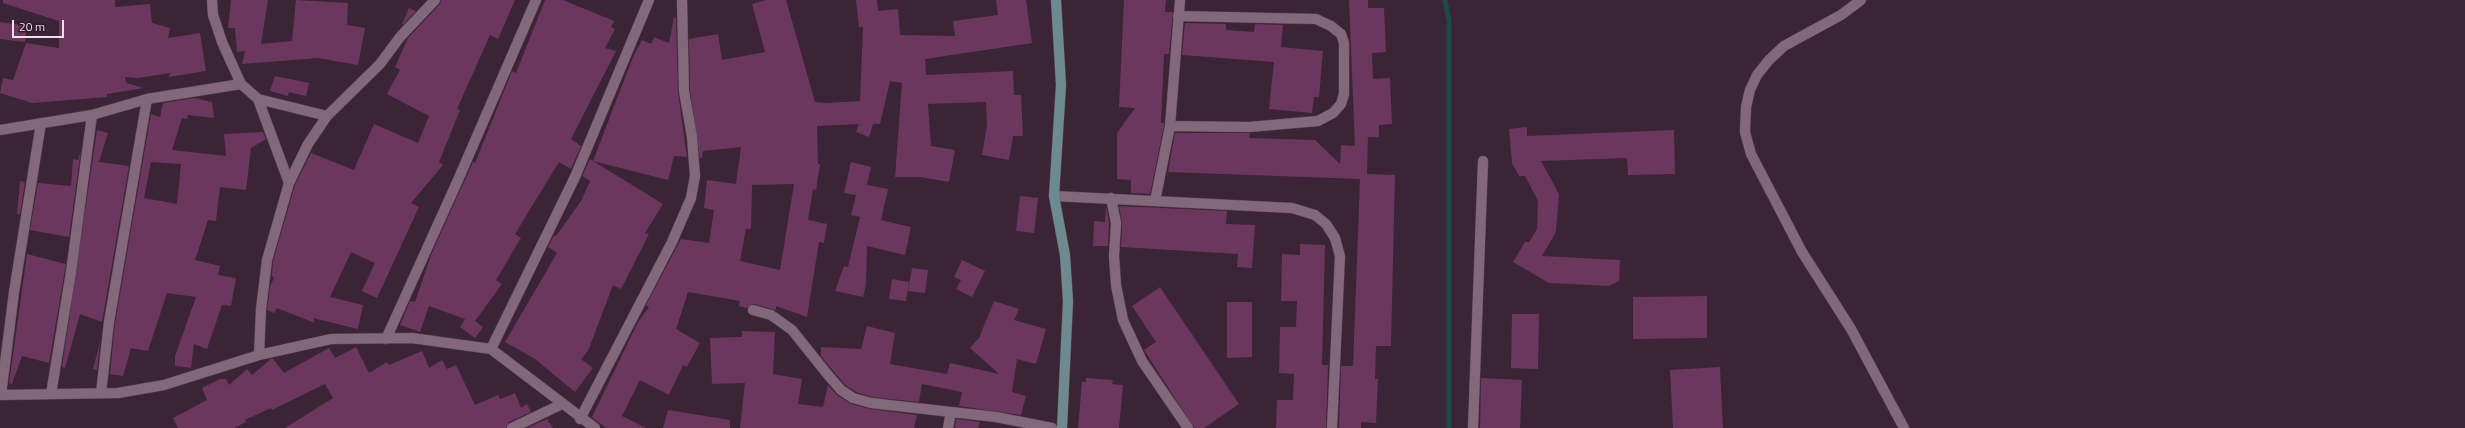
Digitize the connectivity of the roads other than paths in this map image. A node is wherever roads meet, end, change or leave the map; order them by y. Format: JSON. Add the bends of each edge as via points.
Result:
{"nodes":[{"id":1,"x":212,"y":0,"type":"edge"},
{"id":2,"x":435,"y":0,"type":"edge"},
{"id":3,"x":536,"y":0,"type":"edge"},
{"id":4,"x":649,"y":0,"type":"edge"},
{"id":5,"x":682,"y":0,"type":"edge"},
{"id":6,"x":1056,"y":0,"type":"edge"},
{"id":7,"x":1180,"y":0,"type":"edge"},
{"id":8,"x":1862,"y":0,"type":"edge"},
{"id":9,"x":423,"y":3,"type":"edge"},
{"id":10,"x":1178,"y":16,"type":"junction"},
{"id":11,"x":241,"y":84,"type":"junction"},
{"id":12,"x":147,"y":99,"type":"junction"},
{"id":13,"x":258,"y":99,"type":"junction"},
{"id":14,"x":92,"y":115,"type":"junction"},
{"id":15,"x":327,"y":116,"type":"junction"},
{"id":16,"x":41,"y":122,"type":"junction"},
{"id":17,"x":1170,"y":126,"type":"junction"},
{"id":18,"x":0,"y":130,"type":"edge"},
{"id":19,"x":1483,"y":161,"type":"dead end"},
{"id":20,"x":289,"y":183,"type":"junction"},
{"id":21,"x":1054,"y":196,"type":"junction"},
{"id":22,"x":1111,"y":198,"type":"junction"},
{"id":23,"x":1155,"y":201,"type":"junction"},
{"id":24,"x":753,"y":310,"type":"dead end"},
{"id":25,"x":386,"y":339,"type":"junction"},
{"id":26,"x":491,"y":349,"type":"junction"},
{"id":27,"x":259,"y":355,"type":"junction"},
{"id":28,"x":101,"y":393,"type":"junction"},
{"id":29,"x":51,"y":394,"type":"junction"},
{"id":30,"x":0,"y":396,"type":"edge"},
{"id":31,"x":562,"y":404,"type":"junction"},
{"id":32,"x":950,"y":412,"type":"junction"},
{"id":33,"x":580,"y":419,"type":"junction"},
{"id":34,"x":512,"y":428,"type":"edge"},
{"id":35,"x":595,"y":428,"type":"edge"},
{"id":36,"x":948,"y":428,"type":"edge"},
{"id":37,"x":1052,"y":428,"type":"edge"},
{"id":38,"x":1062,"y":428,"type":"edge"},
{"id":39,"x":1188,"y":428,"type":"edge"},
{"id":40,"x":1332,"y":428,"type":"edge"},
{"id":41,"x":1473,"y":428,"type":"edge"},
{"id":42,"x":1904,"y":428,"type":"edge"}],
"edges":[{"from":1,"to":11,"type":"street","via":[[213,15],[222,42]]},
{"from":2,"to":9,"type":"street"},
{"from":3,"to":25,"type":"street"},
{"from":4,"to":26,"type":"street","via":[[575,177]]},
{"from":5,"to":33,"type":"street","via":[[684,91],[692,137],[695,176],[691,198],[663,261]]},
{"from":6,"to":21,"type":"main road","via":[[1062,85]]},
{"from":7,"to":10,"type":"street"},
{"from":8,"to":42,"type":"street","via":[[1841,15],[1784,46],[1769,60],[1757,75],[1750,90],[1745,132],[1750,154],[1802,252],[1851,329]]},
{"from":9,"to":15,"type":"street","via":[[380,64]]},
{"from":10,"to":17,"type":"street"},
{"from":10,"to":17,"type":"street","via":[[1316,19],[1331,26],[1341,34],[1344,43],[1344,94],[1341,104],[1334,113],[1318,122],[1249,127]]},
{"from":11,"to":12,"type":"street"},
{"from":11,"to":13,"type":"street"},
{"from":12,"to":14,"type":"street"},
{"from":12,"to":28,"type":"street","via":[[109,322]]},
{"from":13,"to":15,"type":"street"},
{"from":13,"to":20,"type":"street"},
{"from":14,"to":16,"type":"street"},
{"from":14,"to":29,"type":"street","via":[[71,272]]},
{"from":15,"to":20,"type":"street","via":[[308,144]]},
{"from":16,"to":18,"type":"street"},
{"from":16,"to":30,"type":"street"},
{"from":17,"to":23,"type":"street"},
{"from":19,"to":41,"type":"street"},
{"from":20,"to":27,"type":"street","via":[[267,260]]},
{"from":21,"to":22,"type":"street"},
{"from":21,"to":38,"type":"main road","via":[[1065,255],[1068,301]]},
{"from":22,"to":23,"type":"street"},
{"from":22,"to":39,"type":"street","via":[[1116,223],[1116,286],[1123,320],[1142,360]]},
{"from":23,"to":40,"type":"street","via":[[1292,208],[1315,215],[1326,224],[1340,256]]},
{"from":24,"to":32,"type":"street","via":[[771,315],[787,326],[832,380],[853,398],[871,403]]},
{"from":25,"to":26,"type":"street","via":[[412,338]]},
{"from":25,"to":27,"type":"street","via":[[331,340]]},
{"from":26,"to":31,"type":"street"},
{"from":27,"to":28,"type":"street","via":[[164,385],[118,393]]},
{"from":28,"to":29,"type":"street"},
{"from":29,"to":30,"type":"street"},
{"from":31,"to":33,"type":"street"},
{"from":31,"to":34,"type":"street"},
{"from":32,"to":36,"type":"street"},
{"from":32,"to":37,"type":"street","via":[[996,417]]},
{"from":33,"to":35,"type":"street"}]}
